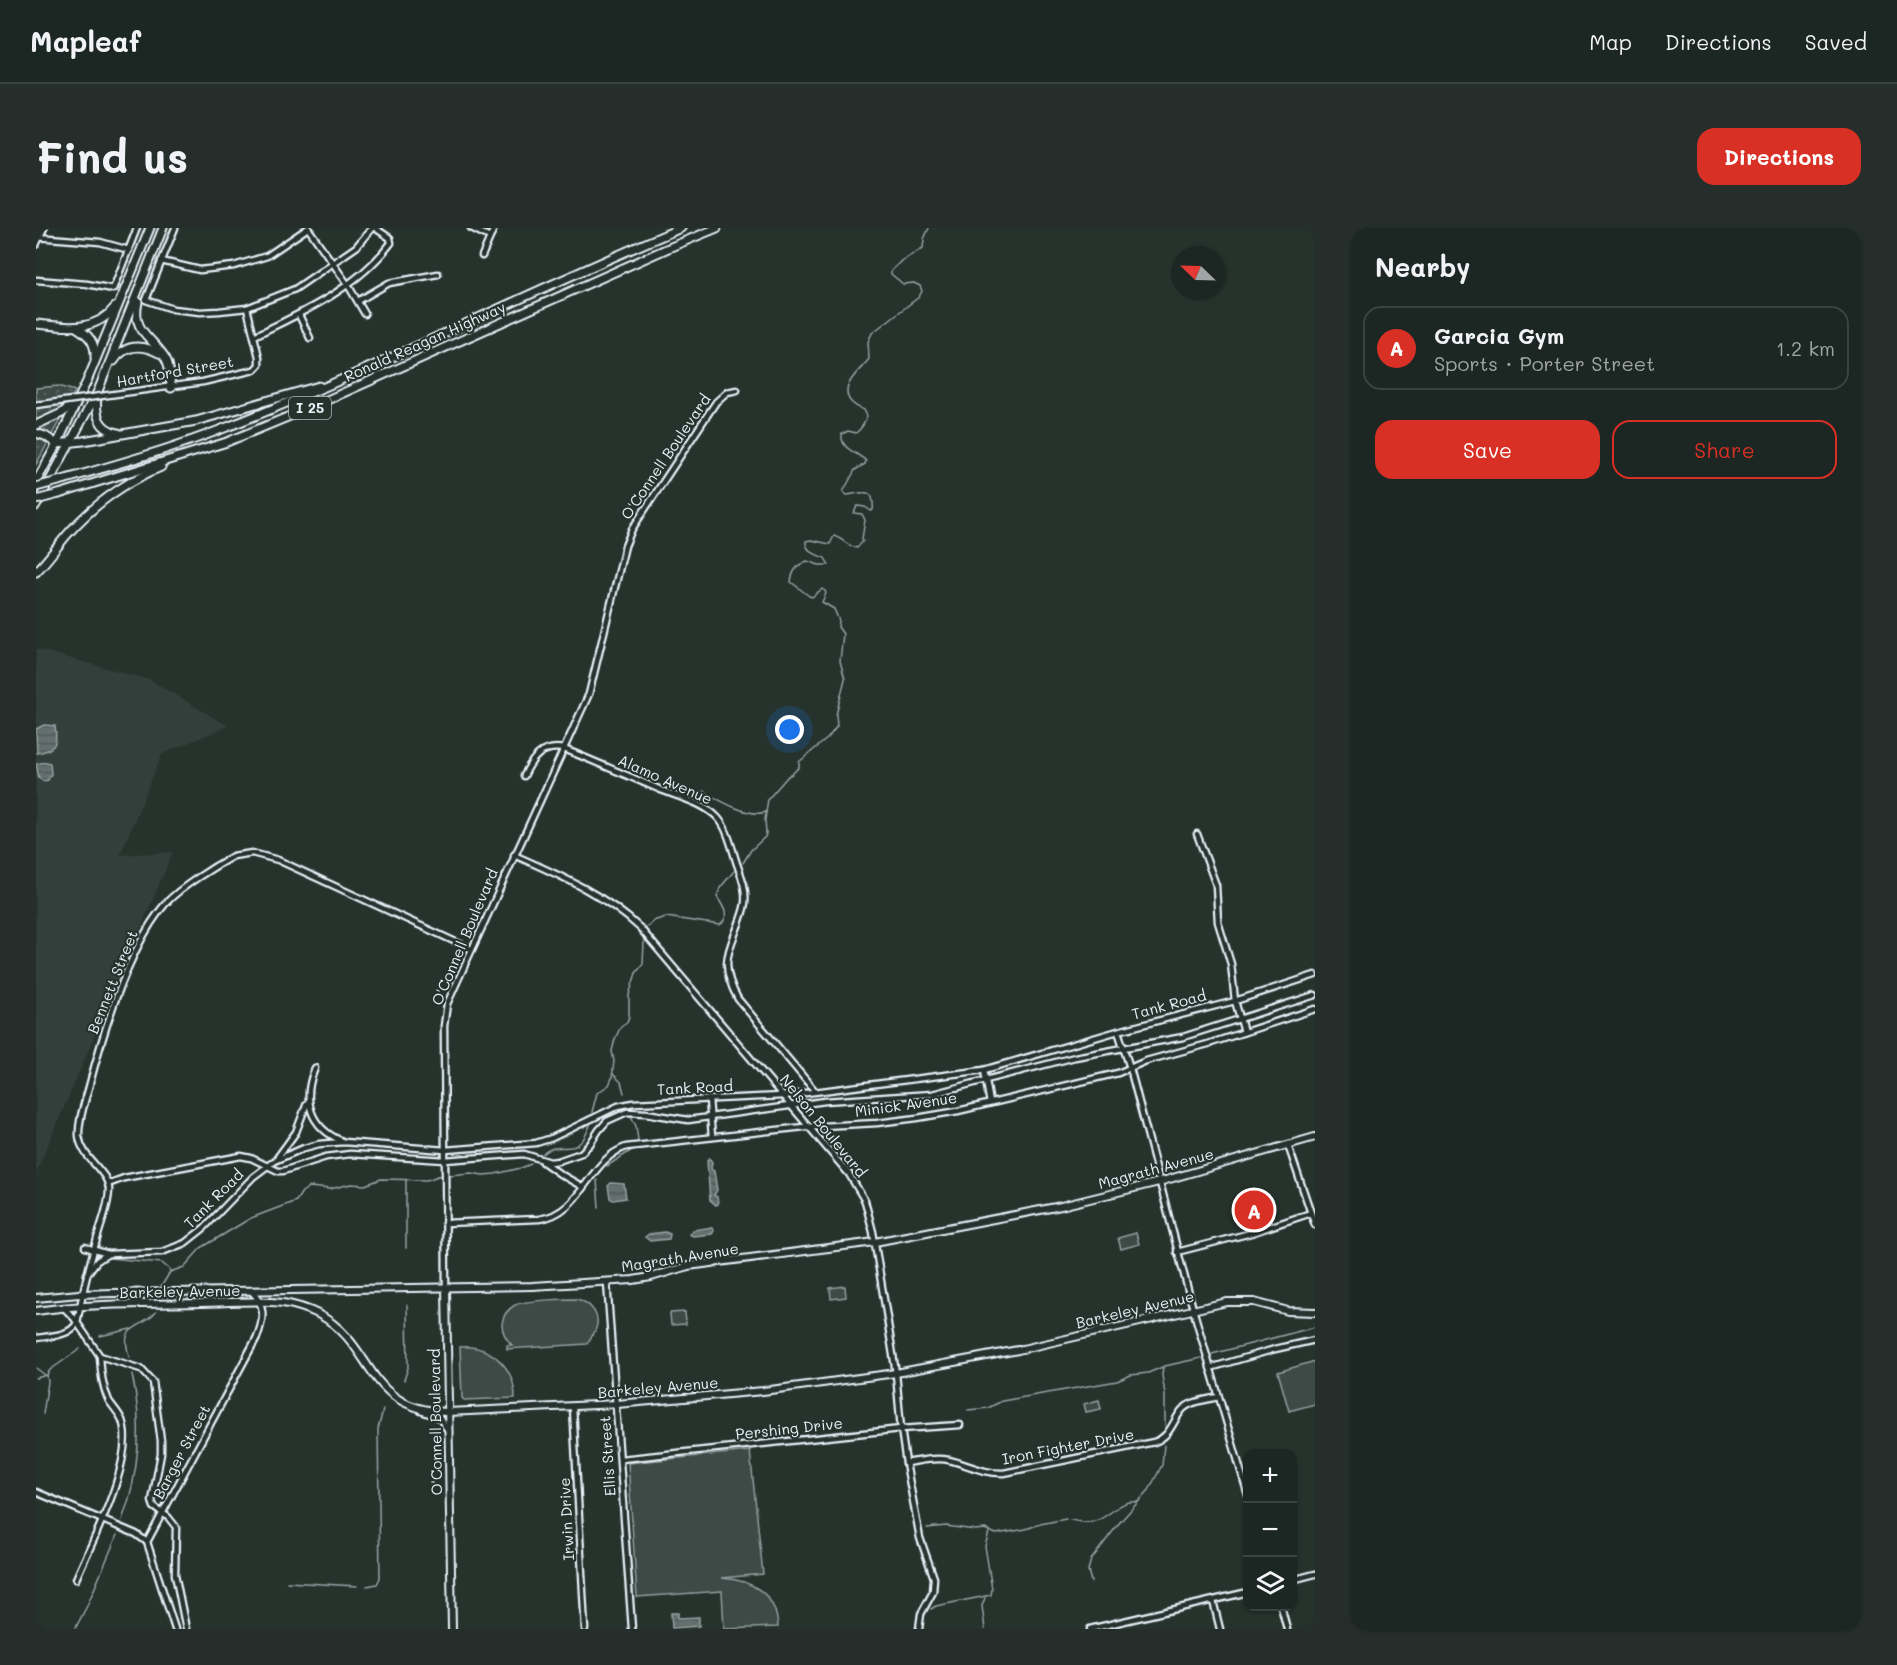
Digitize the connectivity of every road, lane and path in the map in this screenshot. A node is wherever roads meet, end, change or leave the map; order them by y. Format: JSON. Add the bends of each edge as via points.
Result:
{"nodes":[{"id":1,"x":44,"y":228,"type":"edge"},
{"id":2,"x":137,"y":228,"type":"edge"},
{"id":3,"x":150,"y":228,"type":"edge"},
{"id":4,"x":163,"y":228,"type":"edge"},
{"id":5,"x":175,"y":228,"type":"edge"},
{"id":6,"x":308,"y":228,"type":"edge"},
{"id":7,"x":374,"y":228,"type":"edge"},
{"id":8,"x":471,"y":228,"type":"edge"},
{"id":9,"x":494,"y":228,"type":"edge"},
{"id":10,"x":681,"y":228,"type":"edge"},
{"id":11,"x":717,"y":228,"type":"edge"},
{"id":12,"x":38,"y":237,"type":"edge"},
{"id":13,"x":490,"y":237,"type":"junction"},
{"id":14,"x":36,"y":245,"type":"edge"},
{"id":15,"x":129,"y":249,"type":"junction"},
{"id":16,"x":482,"y":256,"type":"dead end"},
{"id":17,"x":161,"y":261,"type":"junction"},
{"id":18,"x":333,"y":264,"type":"junction"},
{"id":19,"x":438,"y":274,"type":"dead end"},
{"id":20,"x":143,"y":279,"type":"junction"},
{"id":21,"x":36,"y":280,"type":"edge"},
{"id":22,"x":348,"y":285,"type":"junction"},
{"id":23,"x":124,"y":291,"type":"junction"},
{"id":24,"x":358,"y":301,"type":"junction"},
{"id":25,"x":247,"y":308,"type":"junction"},
{"id":26,"x":365,"y":314,"type":"dead end"},
{"id":27,"x":299,"y":315,"type":"junction"},
{"id":28,"x":36,"y":324,"type":"edge"},
{"id":29,"x":76,"y":327,"type":"junction"},
{"id":30,"x":254,"y":336,"type":"junction"},
{"id":31,"x":310,"y":338,"type":"dead end"},
{"id":32,"x":162,"y":354,"type":"junction"},
{"id":33,"x":106,"y":374,"type":"junction"},
{"id":34,"x":88,"y":379,"type":"junction"},
{"id":35,"x":336,"y":382,"type":"junction"},
{"id":36,"x":171,"y":388,"type":"junction"},
{"id":37,"x":737,"y":390,"type":"dead end"},
{"id":38,"x":98,"y":391,"type":"junction"},
{"id":39,"x":81,"y":392,"type":"junction"},
{"id":40,"x":36,"y":405,"type":"edge"},
{"id":41,"x":36,"y":425,"type":"edge"},
{"id":42,"x":36,"y":433,"type":"edge"},
{"id":43,"x":123,"y":434,"type":"junction"},
{"id":44,"x":70,"y":443,"type":"junction"},
{"id":45,"x":57,"y":444,"type":"junction"},
{"id":46,"x":202,"y":450,"type":"junction"},
{"id":47,"x":58,"y":464,"type":"junction"},
{"id":48,"x":36,"y":482,"type":"edge"},
{"id":49,"x":36,"y":487,"type":"edge"},
{"id":50,"x":36,"y":500,"type":"edge"},
{"id":51,"x":36,"y":506,"type":"edge"},
{"id":52,"x":36,"y":574,"type":"edge"},
{"id":53,"x":564,"y":749,"type":"junction"},
{"id":54,"x":524,"y":776,"type":"dead end"},
{"id":55,"x":1197,"y":834,"type":"dead end"},
{"id":56,"x":514,"y":855,"type":"junction"},
{"id":57,"x":471,"y":949,"type":"junction"},
{"id":58,"x":1315,"y":975,"type":"edge"},
{"id":59,"x":1315,"y":995,"type":"edge"},
{"id":60,"x":1234,"y":1001,"type":"junction"},
{"id":61,"x":1315,"y":1009,"type":"edge"},
{"id":62,"x":1240,"y":1018,"type":"junction"},
{"id":63,"x":1118,"y":1031,"type":"junction"},
{"id":64,"x":1244,"y":1032,"type":"junction"},
{"id":65,"x":1124,"y":1048,"type":"junction"},
{"id":66,"x":315,"y":1068,"type":"dead end"},
{"id":67,"x":1130,"y":1068,"type":"junction"},
{"id":68,"x":984,"y":1070,"type":"junction"},
{"id":69,"x":986,"y":1080,"type":"junction"},
{"id":70,"x":815,"y":1091,"type":"junction"},
{"id":71,"x":783,"y":1096,"type":"junction"},
{"id":72,"x":308,"y":1098,"type":"junction"},
{"id":73,"x":709,"y":1099,"type":"junction"},
{"id":74,"x":990,"y":1103,"type":"junction"},
{"id":75,"x":791,"y":1105,"type":"junction"},
{"id":76,"x":711,"y":1118,"type":"junction"},
{"id":77,"x":809,"y":1127,"type":"junction"},
{"id":78,"x":712,"y":1137,"type":"junction"},
{"id":79,"x":1315,"y":1137,"type":"edge"},
{"id":80,"x":344,"y":1142,"type":"junction"},
{"id":81,"x":531,"y":1143,"type":"junction"},
{"id":82,"x":1288,"y":1145,"type":"junction"},
{"id":83,"x":445,"y":1150,"type":"junction"},
{"id":84,"x":538,"y":1157,"type":"junction"},
{"id":85,"x":445,"y":1160,"type":"junction"},
{"id":86,"x":274,"y":1161,"type":"junction"},
{"id":87,"x":267,"y":1166,"type":"junction"},
{"id":88,"x":1159,"y":1182,"type":"junction"},
{"id":89,"x":108,"y":1184,"type":"junction"},
{"id":90,"x":584,"y":1187,"type":"junction"},
{"id":91,"x":1311,"y":1213,"type":"junction"},
{"id":92,"x":445,"y":1223,"type":"junction"},
{"id":93,"x":1315,"y":1225,"type":"edge"},
{"id":94,"x":875,"y":1242,"type":"junction"},
{"id":95,"x":85,"y":1247,"type":"dead end"},
{"id":96,"x":94,"y":1250,"type":"junction"},
{"id":97,"x":1178,"y":1252,"type":"junction"},
{"id":98,"x":108,"y":1254,"type":"junction"},
{"id":99,"x":87,"y":1274,"type":"junction"},
{"id":100,"x":607,"y":1282,"type":"junction"},
{"id":101,"x":446,"y":1288,"type":"junction"},
{"id":102,"x":250,"y":1291,"type":"junction"},
{"id":103,"x":82,"y":1294,"type":"junction"},
{"id":104,"x":36,"y":1298,"type":"edge"},
{"id":105,"x":261,"y":1302,"type":"junction"},
{"id":106,"x":80,"y":1306,"type":"junction"},
{"id":107,"x":63,"y":1308,"type":"junction"},
{"id":108,"x":1193,"y":1309,"type":"junction"},
{"id":109,"x":36,"y":1311,"type":"edge"},
{"id":110,"x":1315,"y":1312,"type":"edge"},
{"id":111,"x":77,"y":1323,"type":"junction"},
{"id":112,"x":36,"y":1338,"type":"edge"},
{"id":113,"x":1315,"y":1340,"type":"edge"},
{"id":114,"x":100,"y":1356,"type":"junction"},
{"id":115,"x":1210,"y":1368,"type":"junction"},
{"id":116,"x":896,"y":1373,"type":"junction"},
{"id":117,"x":1218,"y":1397,"type":"junction"},
{"id":118,"x":616,"y":1404,"type":"junction"},
{"id":119,"x":413,"y":1407,"type":"junction"},
{"id":120,"x":573,"y":1407,"type":"junction"},
{"id":121,"x":448,"y":1412,"type":"junction"},
{"id":122,"x":960,"y":1425,"type":"dead end"},
{"id":123,"x":901,"y":1429,"type":"junction"},
{"id":124,"x":448,"y":1431,"type":"junction"},
{"id":125,"x":621,"y":1460,"type":"junction"},
{"id":126,"x":906,"y":1463,"type":"junction"},
{"id":127,"x":1243,"y":1479,"type":"edge"},
{"id":128,"x":36,"y":1492,"type":"edge"},
{"id":129,"x":162,"y":1513,"type":"junction"},
{"id":130,"x":101,"y":1520,"type":"junction"},
{"id":131,"x":147,"y":1542,"type":"junction"},
{"id":132,"x":1315,"y":1574,"type":"edge"},
{"id":133,"x":76,"y":1579,"type":"dead end"},
{"id":134,"x":1297,"y":1579,"type":"edge"},
{"id":135,"x":1243,"y":1593,"type":"edge"},
{"id":136,"x":1213,"y":1601,"type":"junction"},
{"id":137,"x":1282,"y":1611,"type":"edge"},
{"id":138,"x":175,"y":1629,"type":"edge"},
{"id":139,"x":186,"y":1629,"type":"edge"},
{"id":140,"x":452,"y":1629,"type":"edge"},
{"id":141,"x":585,"y":1629,"type":"edge"},
{"id":142,"x":632,"y":1629,"type":"edge"},
{"id":143,"x":919,"y":1629,"type":"edge"},
{"id":144,"x":1090,"y":1629,"type":"edge"},
{"id":145,"x":1220,"y":1629,"type":"edge"},
{"id":146,"x":1287,"y":1629,"type":"edge"}],
"edges":[{"from":1,"to":12,"type":"street"},
{"from":2,"to":15,"type":"street"},
{"from":3,"to":23,"type":"highway"},
{"from":4,"to":20,"type":"highway"},
{"from":5,"to":17,"type":"street"},
{"from":6,"to":17,"type":"street","via":[[267,256],[234,267],[200,270]]},
{"from":6,"to":18,"type":"street"},
{"from":7,"to":18,"type":"street"},
{"from":7,"to":22,"type":"street","via":[[390,238],[391,243],[379,259]]},
{"from":8,"to":13,"type":"street"},
{"from":9,"to":13,"type":"street"},
{"from":10,"to":35,"type":"highway","name":"Ronald Reagan Highway","number":"I 25"},
{"from":11,"to":46,"type":"highway","name":"Ronald Reagan Highway","number":"I 25","via":[[327,400]]},
{"from":12,"to":14,"type":"street"},
{"from":12,"to":15,"type":"street"},
{"from":13,"to":16,"type":"street"},
{"from":15,"to":21,"type":"street","via":[[113,289]]},
{"from":17,"to":25,"type":"street","via":[[146,300],[200,312]]},
{"from":18,"to":22,"type":"street"},
{"from":18,"to":25,"type":"street","via":[[295,289]]},
{"from":19,"to":24,"type":"street","via":[[389,283]]},
{"from":20,"to":32,"type":"highway","via":[[136,318]]},
{"from":20,"to":33,"type":"highway"},
{"from":22,"to":24,"type":"street"},
{"from":22,"to":27,"type":"street"},
{"from":23,"to":29,"type":"highway","via":[[109,315]]},
{"from":23,"to":34,"type":"highway"},
{"from":24,"to":26,"type":"street"},
{"from":25,"to":30,"type":"street","name":"Hartford Street"},
{"from":27,"to":30,"type":"street"},
{"from":27,"to":31,"type":"street"},
{"from":28,"to":29,"type":"highway"},
{"from":29,"to":34,"type":"highway","via":[[87,334],[94,346]]},
{"from":30,"to":36,"type":"street","name":"Hartford Street","via":[[259,357],[254,370]]},
{"from":32,"to":33,"type":"highway","via":[[142,346],[130,347],[120,352]]},
{"from":32,"to":36,"type":"highway","via":[[170,369]]},
{"from":33,"to":38,"type":"highway"},
{"from":34,"to":39,"type":"highway"},
{"from":35,"to":43,"type":"highway","via":[[196,421]]},
{"from":35,"to":49,"type":"highway","name":"Ronald Reagan Highway","number":"I 25","bridge":true,"via":[[219,430],[127,462]]},
{"from":36,"to":40,"type":"street","name":"Hartford Street","bridge":true},
{"from":37,"to":53,"type":"street","name":"O'Connell Boulevard","via":[[726,392],[716,402],[632,529],[589,694]]},
{"from":38,"to":43,"type":"highway","via":[[96,408],[100,423]]},
{"from":38,"to":44,"type":"highway"},
{"from":39,"to":41,"type":"highway","via":[[68,409]]},
{"from":39,"to":45,"type":"highway"},
{"from":42,"to":45,"type":"highway"},
{"from":43,"to":44,"type":"highway"},
{"from":44,"to":45,"type":"highway"},
{"from":44,"to":47,"type":"highway"},
{"from":45,"to":47,"type":"highway"},
{"from":45,"to":48,"type":"highway"},
{"from":46,"to":50,"type":"highway","name":"Ronald Reagan Highway","number":"I 25","bridge":true},
{"from":46,"to":52,"type":"highway","via":[[143,476],[107,498],[79,522]]},
{"from":47,"to":51,"type":"highway"},
{"from":53,"to":54,"type":"street","via":[[551,748],[539,753]]},
{"from":53,"to":56,"type":"street","name":"O'Connell Boulevard"},
{"from":53,"to":70,"type":"street","name":"Alamo Avenue","via":[[695,804],[721,822],[745,893],[744,908],[728,953],[731,984],[738,999]]},
{"from":55,"to":60,"type":"street","via":[[1216,885],[1218,922],[1231,964]]},
{"from":56,"to":57,"type":"street","name":"O'Connell Boulevard"},
{"from":56,"to":71,"type":"street","name":"Nelson Boulevard","via":[[587,889],[634,922]]},
{"from":57,"to":83,"type":"street","name":"O'Connell Boulevard","via":[[444,1018]]},
{"from":57,"to":89,"type":"street","name":"Bennett Street","via":[[268,856],[237,855],[211,870],[174,895],[153,921],[129,968],[104,1035],[79,1133],[83,1150]]},
{"from":58,"to":60,"type":"street","name":"Tank Road"},
{"from":59,"to":62,"type":"street"},
{"from":60,"to":62,"type":"street"},
{"from":60,"to":63,"type":"street","name":"Tank Road"},
{"from":61,"to":64,"type":"street","name":"Minick Avenue"},
{"from":62,"to":64,"type":"street"},
{"from":62,"to":65,"type":"street","via":[[1183,1037]]},
{"from":63,"to":65,"type":"street"},
{"from":63,"to":68,"type":"street","name":"Tank Road"},
{"from":64,"to":67,"type":"street","name":"Minick Avenue"},
{"from":65,"to":67,"type":"street"},
{"from":65,"to":69,"type":"street"},
{"from":66,"to":72,"type":"street"},
{"from":67,"to":74,"type":"street","name":"Minick Avenue"},
{"from":67,"to":88,"type":"street"},
{"from":68,"to":69,"type":"street"},
{"from":68,"to":70,"type":"street","name":"Tank Road"},
{"from":69,"to":74,"type":"street"},
{"from":69,"to":75,"type":"street","via":[[926,1095]]},
{"from":70,"to":71,"type":"street","name":"Tank Road"},
{"from":71,"to":73,"type":"street","name":"Tank Road"},
{"from":71,"to":75,"type":"street","name":"Nelson Boulevard"},
{"from":72,"to":80,"type":"street","via":[[317,1123]]},
{"from":72,"to":86,"type":"street","via":[[296,1132]]},
{"from":73,"to":76,"type":"street"},
{"from":73,"to":81,"type":"street","name":"Tank Road","via":[[626,1104],[547,1140]]},
{"from":74,"to":77,"type":"street","name":"Minick Avenue","via":[[917,1118]]},
{"from":75,"to":76,"type":"street"},
{"from":75,"to":77,"type":"street","name":"Nelson Boulevard"},
{"from":76,"to":78,"type":"street"},
{"from":76,"to":84,"type":"street","via":[[688,1120],[627,1112],[607,1121],[581,1153],[550,1162]]},
{"from":77,"to":78,"type":"street","name":"Minick Avenue"},
{"from":77,"to":94,"type":"street","name":"Nelson Boulevard","via":[[858,1187]]},
{"from":78,"to":90,"type":"street","name":"Minick Avenue","via":[[619,1149],[604,1160]]},
{"from":79,"to":82,"type":"main road","name":"Magrath Avenue"},
{"from":80,"to":83,"type":"street","name":"Tank Road"},
{"from":80,"to":86,"type":"street","name":"Tank Road","via":[[304,1148]]},
{"from":81,"to":83,"type":"street","name":"Tank Road"},
{"from":81,"to":84,"type":"street"},
{"from":82,"to":88,"type":"main road","name":"Magrath Avenue"},
{"from":82,"to":91,"type":"street"},
{"from":83,"to":85,"type":"street","name":"O'Connell Boulevard"},
{"from":84,"to":85,"type":"street","via":[[524,1154]]},
{"from":84,"to":90,"type":"street"},
{"from":85,"to":87,"type":"street","via":[[350,1154],[283,1171]]},
{"from":85,"to":92,"type":"street","name":"O'Connell Boulevard"},
{"from":86,"to":87,"type":"street","name":"Tank Road"},
{"from":87,"to":89,"type":"street","via":[[241,1156]]},
{"from":87,"to":98,"type":"street","name":"Tank Road","via":[[185,1244],[162,1252]]},
{"from":88,"to":94,"type":"main road","name":"Magrath Avenue","via":[[1061,1206]]},
{"from":88,"to":97,"type":"street"},
{"from":89,"to":96,"type":"street"},
{"from":90,"to":92,"type":"street","name":"Minick Avenue","via":[[563,1210],[545,1219]]},
{"from":91,"to":93,"type":"street"},
{"from":91,"to":97,"type":"street"},
{"from":92,"to":101,"type":"street","name":"O'Connell Boulevard"},
{"from":94,"to":100,"type":"main road","name":"Magrath Avenue","via":[[688,1266]]},
{"from":94,"to":116,"type":"street","name":"Nelson Boulevard"},
{"from":95,"to":96,"type":"street","name":"Tank Road"},
{"from":96,"to":98,"type":"street","name":"Tank Road"},
{"from":96,"to":99,"type":"street"},
{"from":97,"to":108,"type":"street"},
{"from":98,"to":99,"type":"street"},
{"from":99,"to":103,"type":"street"},
{"from":100,"to":101,"type":"main road","name":"Magrath Avenue"},
{"from":100,"to":118,"type":"street","name":"Ellis Street"},
{"from":101,"to":102,"type":"main road","name":"Magrath Avenue"},
{"from":101,"to":121,"type":"main road","name":"O'Connell Boulevard"},
{"from":102,"to":103,"type":"main road","name":"Magrath Avenue"},
{"from":102,"to":105,"type":"street"},
{"from":103,"to":104,"type":"main road","name":"Magrath Avenue"},
{"from":103,"to":106,"type":"street"},
{"from":105,"to":106,"type":"main road","name":"Barkeley Avenue"},
{"from":105,"to":119,"type":"main road","name":"Barkeley Avenue","via":[[296,1306],[323,1317],[349,1339],[384,1388]]},
{"from":105,"to":129,"type":"street","name":"Barger Street","via":[[257,1337]]},
{"from":106,"to":107,"type":"main road","name":"Barkeley Avenue"},
{"from":106,"to":111,"type":"street"},
{"from":107,"to":109,"type":"main road","name":"Barkeley Avenue"},
{"from":107,"to":111,"type":"street"},
{"from":108,"to":110,"type":"main road","name":"Barkeley Avenue","via":[[1218,1303],[1254,1302],[1288,1311]]},
{"from":108,"to":115,"type":"street"},
{"from":108,"to":116,"type":"main road","name":"Barkeley Avenue","via":[[1018,1350]]},
{"from":111,"to":112,"type":"street","via":[[64,1333]]},
{"from":111,"to":114,"type":"street"},
{"from":113,"to":115,"type":"street"},
{"from":114,"to":129,"type":"street","via":[[141,1369],[153,1382],[160,1454],[152,1501]]},
{"from":114,"to":130,"type":"street","via":[[101,1382],[122,1420],[124,1440],[121,1467]]},
{"from":115,"to":117,"type":"street"},
{"from":116,"to":118,"type":"main road","name":"Barkeley Avenue","via":[[763,1391]]},
{"from":116,"to":123,"type":"street","name":"Nelson Boulevard"},
{"from":117,"to":126,"type":"street","name":"Iron Fighter Drive","via":[[1185,1408],[1168,1433],[1154,1442],[1004,1473],[945,1460]]},
{"from":117,"to":127,"type":"street"},
{"from":118,"to":120,"type":"main road","name":"Barkeley Avenue"},
{"from":118,"to":125,"type":"street","name":"Ellis Street"},
{"from":119,"to":121,"type":"main road","name":"Barkeley Avenue"},
{"from":119,"to":124,"type":"street","via":[[439,1417]]},
{"from":120,"to":121,"type":"main road","name":"Barkeley Avenue"},
{"from":120,"to":141,"type":"street","name":"Irwin Drive"},
{"from":121,"to":124,"type":"main road","name":"O'Connell Boulevard"},
{"from":122,"to":123,"type":"street","name":"Pershing Drive"},
{"from":123,"to":125,"type":"street","name":"Pershing Drive"},
{"from":123,"to":126,"type":"street","name":"Nelson Boulevard"},
{"from":124,"to":140,"type":"main road","name":"O'Connell Boulevard"},
{"from":125,"to":142,"type":"street","name":"Ellis Street"},
{"from":126,"to":143,"type":"street","name":"Nelson Boulevard","via":[[920,1538],[934,1578]]},
{"from":128,"to":130,"type":"street"},
{"from":129,"to":131,"type":"street","name":"Barger Street"},
{"from":129,"to":139,"type":"street","via":[[176,1527],[175,1574]]},
{"from":130,"to":131,"type":"street"},
{"from":130,"to":133,"type":"street"},
{"from":131,"to":138,"type":"street"},
{"from":132,"to":134,"type":"street"},
{"from":135,"to":136,"type":"street"},
{"from":136,"to":144,"type":"street"},
{"from":136,"to":145,"type":"street"},
{"from":137,"to":146,"type":"street"}]}
